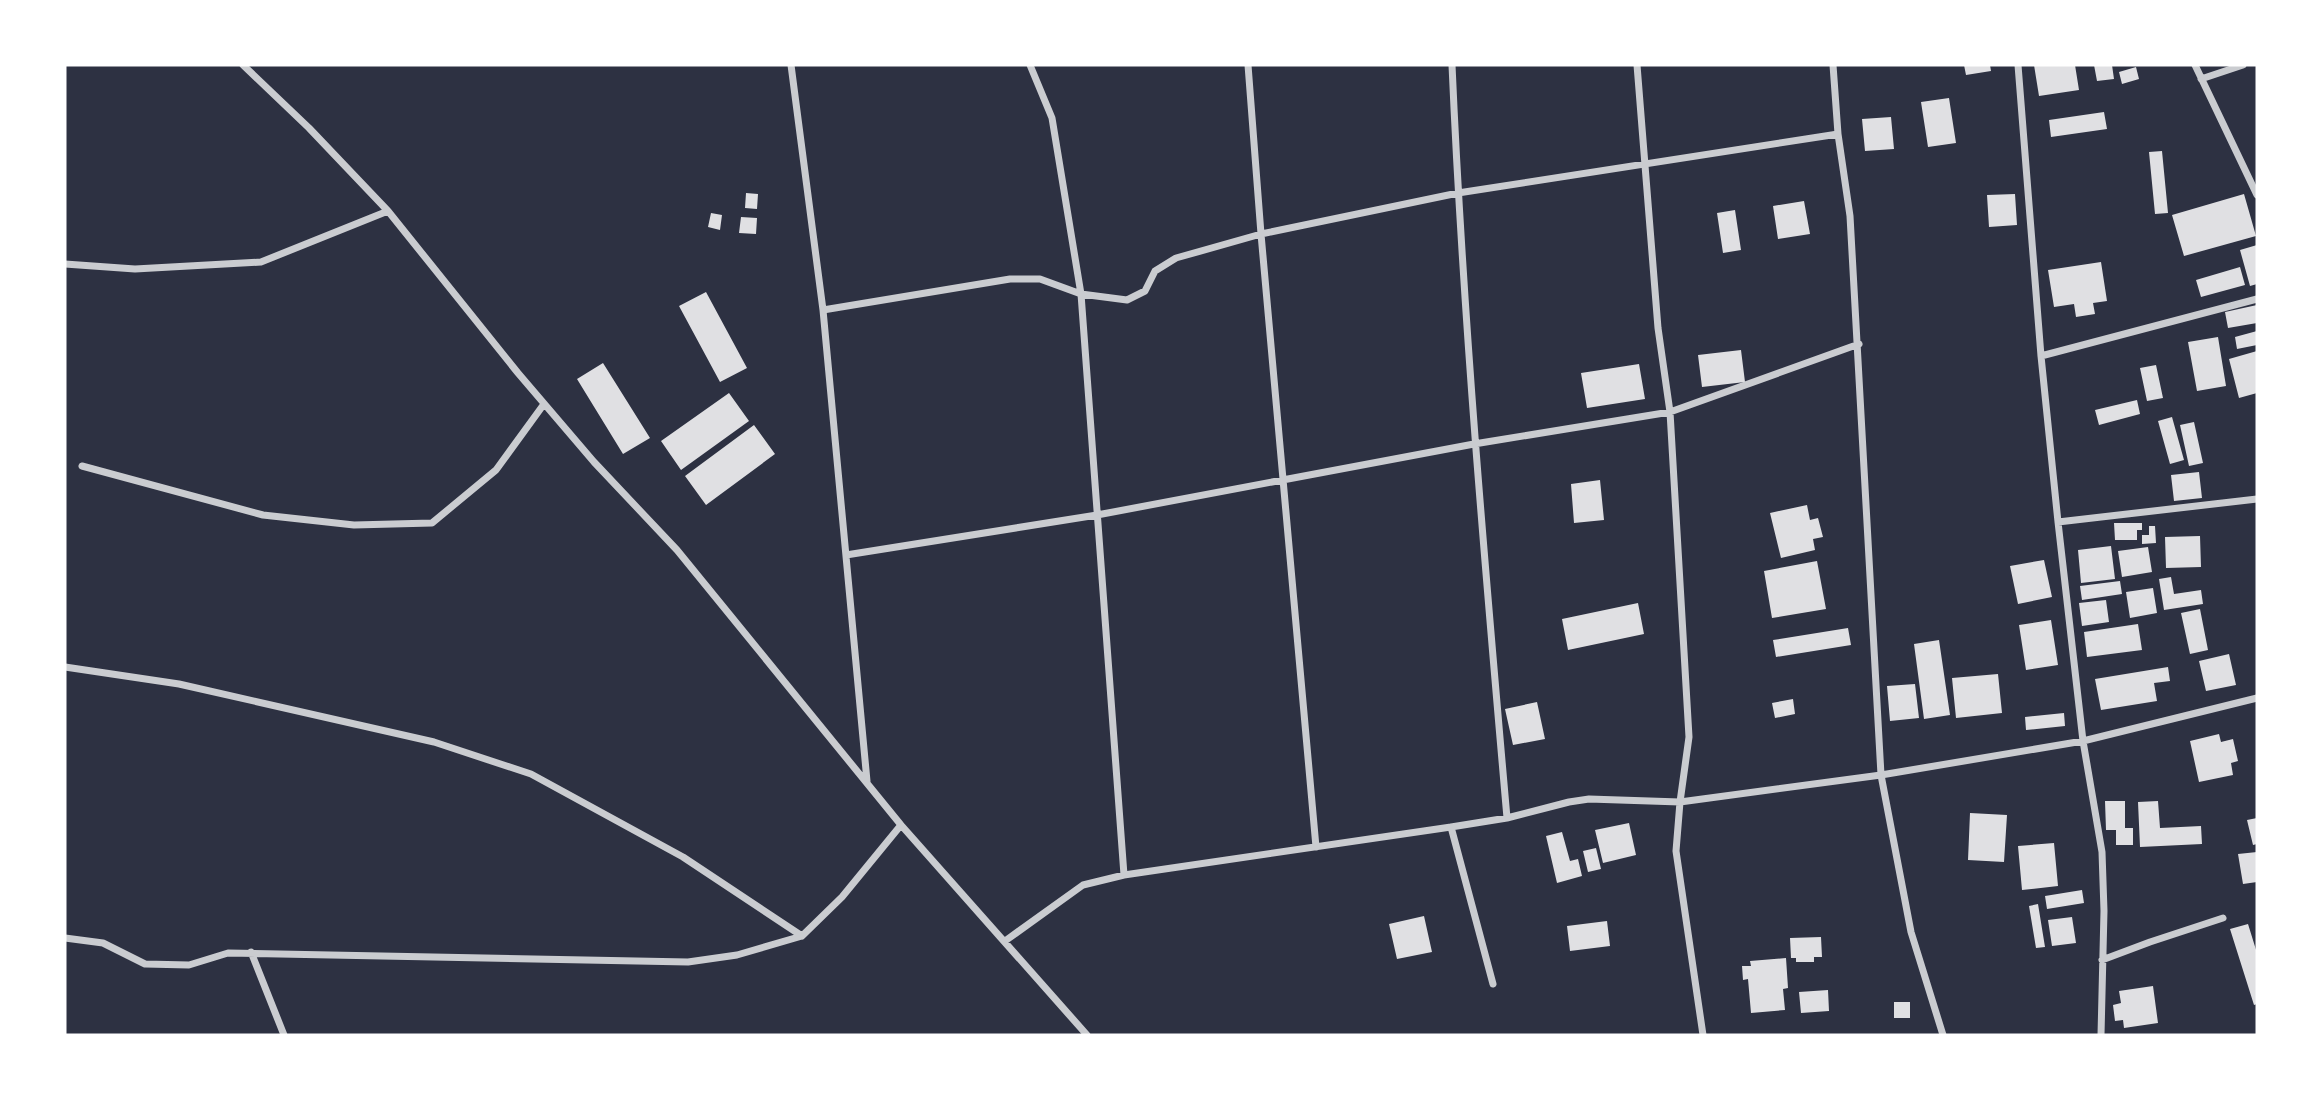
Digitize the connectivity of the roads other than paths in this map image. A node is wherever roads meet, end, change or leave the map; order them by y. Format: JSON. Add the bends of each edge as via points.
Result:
{"nodes":[{"id":1,"x":243,"y":65,"type":"edge"},
{"id":2,"x":790,"y":65,"type":"edge"},
{"id":3,"x":1030,"y":65,"type":"edge"},
{"id":4,"x":1248,"y":65,"type":"edge"},
{"id":5,"x":1452,"y":65,"type":"edge"},
{"id":6,"x":1637,"y":65,"type":"edge"},
{"id":7,"x":1833,"y":65,"type":"edge"},
{"id":8,"x":2018,"y":65,"type":"edge"},
{"id":9,"x":2195,"y":65,"type":"edge"},
{"id":10,"x":2243,"y":65,"type":"edge"},
{"id":11,"x":2202,"y":79,"type":"junction"},
{"id":12,"x":1838,"y":135,"type":"junction"},
{"id":13,"x":1645,"y":165,"type":"junction"},
{"id":14,"x":1458,"y":193,"type":"junction"},
{"id":15,"x":2257,"y":195,"type":"edge"},
{"id":16,"x":388,"y":211,"type":"junction"},
{"id":17,"x":1261,"y":234,"type":"junction"},
{"id":18,"x":65,"y":264,"type":"edge"},
{"id":19,"x":1081,"y":294,"type":"junction"},
{"id":20,"x":2257,"y":299,"type":"edge"},
{"id":21,"x":823,"y":310,"type":"junction"},
{"id":22,"x":1858,"y":344,"type":"junction"},
{"id":23,"x":2041,"y":356,"type":"junction"},
{"id":24,"x":544,"y":404,"type":"junction"},
{"id":25,"x":1670,"y":412,"type":"junction"},
{"id":26,"x":1474,"y":444,"type":"junction"},
{"id":27,"x":82,"y":466,"type":"dead end"},
{"id":28,"x":1283,"y":481,"type":"junction"},
{"id":29,"x":2257,"y":499,"type":"edge"},
{"id":30,"x":1097,"y":515,"type":"junction"},
{"id":31,"x":2058,"y":522,"type":"junction"},
{"id":32,"x":846,"y":555,"type":"junction"},
{"id":33,"x":65,"y":667,"type":"edge"},
{"id":34,"x":2257,"y":698,"type":"edge"},
{"id":35,"x":2083,"y":741,"type":"junction"},
{"id":36,"x":1881,"y":775,"type":"junction"},
{"id":37,"x":868,"y":783,"type":"junction"},
{"id":38,"x":1680,"y":803,"type":"junction"},
{"id":39,"x":1507,"y":818,"type":"junction"},
{"id":40,"x":901,"y":825,"type":"junction"},
{"id":41,"x":1451,"y":827,"type":"junction"},
{"id":42,"x":1316,"y":847,"type":"junction"},
{"id":43,"x":1124,"y":875,"type":"junction"},
{"id":44,"x":2223,"y":918,"type":"dead end"},
{"id":45,"x":802,"y":936,"type":"junction"},
{"id":46,"x":65,"y":938,"type":"edge"},
{"id":47,"x":1005,"y":941,"type":"junction"},
{"id":48,"x":251,"y":952,"type":"junction"},
{"id":49,"x":2102,"y":960,"type":"junction"},
{"id":50,"x":1493,"y":984,"type":"dead end"},
{"id":51,"x":284,"y":1035,"type":"edge"},
{"id":52,"x":1087,"y":1035,"type":"edge"},
{"id":53,"x":1703,"y":1035,"type":"edge"},
{"id":54,"x":1943,"y":1035,"type":"edge"},
{"id":55,"x":2101,"y":1035,"type":"edge"}],
"edges":[{"from":1,"to":16,"type":"street"},
{"from":2,"to":21,"type":"street"},
{"from":3,"to":19,"type":"street","via":[[1052,118]]},
{"from":4,"to":17,"type":"street"},
{"from":5,"to":14,"type":"street"},
{"from":6,"to":13,"type":"street"},
{"from":7,"to":12,"type":"street"},
{"from":8,"to":23,"type":"street"},
{"from":9,"to":11,"type":"street"},
{"from":10,"to":11,"type":"street"},
{"from":11,"to":15,"type":"street"},
{"from":12,"to":13,"type":"street"},
{"from":12,"to":22,"type":"street","via":[[1850,216]]},
{"from":13,"to":14,"type":"street"},
{"from":13,"to":25,"type":"street"},
{"from":14,"to":17,"type":"street"},
{"from":14,"to":26,"type":"street"},
{"from":16,"to":18,"type":"street","via":[[261,262],[135,269]]},
{"from":16,"to":24,"type":"street"},
{"from":17,"to":19,"type":"street","via":[[1177,258],[1155,271],[1145,290],[1127,300]]},
{"from":17,"to":28,"type":"street"},
{"from":19,"to":21,"type":"street","via":[[1040,279],[1010,279]]},
{"from":19,"to":30,"type":"street"},
{"from":20,"to":23,"type":"street"},
{"from":21,"to":32,"type":"street"},
{"from":22,"to":25,"type":"street"},
{"from":22,"to":36,"type":"street"},
{"from":23,"to":31,"type":"street"},
{"from":24,"to":27,"type":"street","via":[[496,470],[432,523],[354,525],[263,515]]},
{"from":24,"to":37,"type":"street","via":[[720,601]]},
{"from":25,"to":26,"type":"street"},
{"from":25,"to":38,"type":"street","via":[[1689,737]]},
{"from":26,"to":28,"type":"street"},
{"from":26,"to":39,"type":"street"},
{"from":28,"to":30,"type":"street"},
{"from":28,"to":42,"type":"street"},
{"from":29,"to":31,"type":"street"},
{"from":30,"to":32,"type":"street"},
{"from":30,"to":43,"type":"street"},
{"from":31,"to":35,"type":"street"},
{"from":32,"to":37,"type":"street"},
{"from":33,"to":45,"type":"street","via":[[179,684],[420,739],[531,774],[683,857]]},
{"from":34,"to":35,"type":"street"},
{"from":35,"to":36,"type":"street"},
{"from":35,"to":49,"type":"street","via":[[2102,852]]},
{"from":36,"to":38,"type":"street"},
{"from":36,"to":54,"type":"street","via":[[1911,932]]},
{"from":37,"to":40,"type":"street"},
{"from":38,"to":39,"type":"street","via":[[1590,799]]},
{"from":38,"to":53,"type":"street","via":[[1676,852]]},
{"from":39,"to":41,"type":"street"},
{"from":40,"to":45,"type":"street","via":[[842,897]]},
{"from":40,"to":47,"type":"street"},
{"from":41,"to":42,"type":"street"},
{"from":41,"to":50,"type":"street"},
{"from":42,"to":43,"type":"street"},
{"from":43,"to":47,"type":"street","via":[[1083,886]]},
{"from":44,"to":49,"type":"street"},
{"from":45,"to":48,"type":"street","via":[[737,955],[688,962]]},
{"from":46,"to":48,"type":"street","via":[[103,943],[145,964],[189,965],[228,953]]},
{"from":47,"to":52,"type":"street"},
{"from":48,"to":51,"type":"street"},
{"from":49,"to":55,"type":"street"}]}
